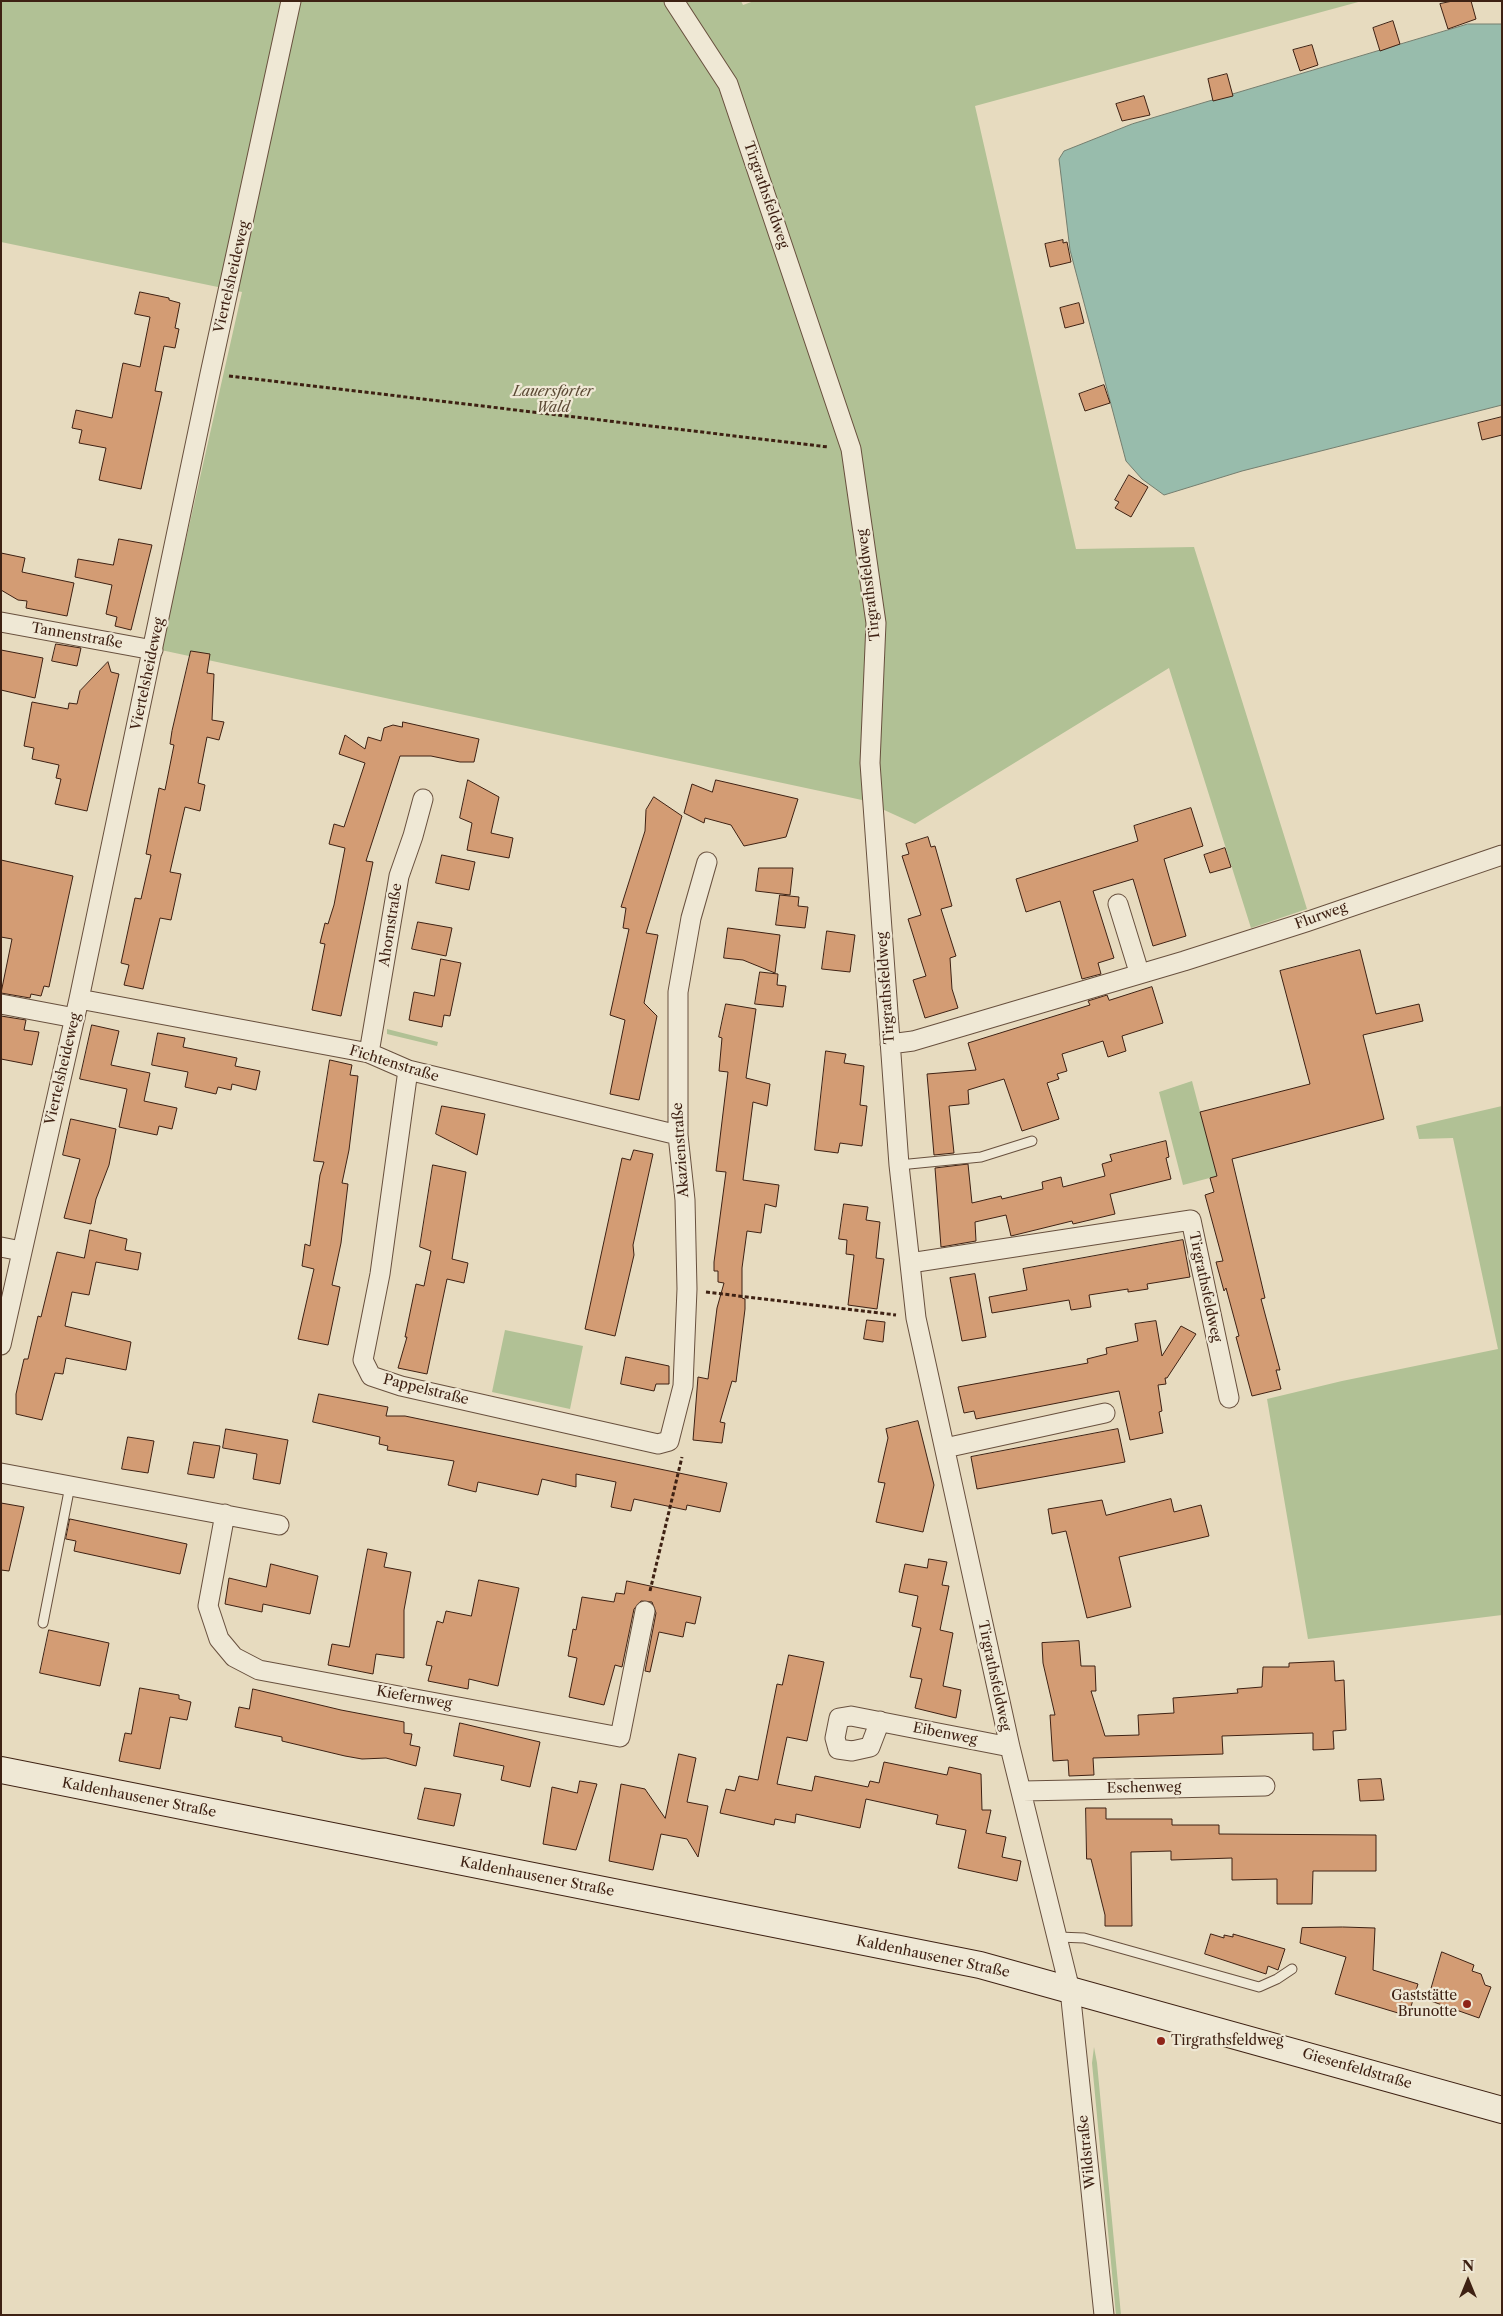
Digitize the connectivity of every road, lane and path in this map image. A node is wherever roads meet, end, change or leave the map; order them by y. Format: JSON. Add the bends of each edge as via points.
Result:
{"nodes":[{"id":1,"x":291,"y":1,"type":"edge"},
{"id":2,"x":674,"y":1,"type":"edge"},
{"id":3,"x":210,"y":374,"type":"junction"},
{"id":4,"x":851,"y":449,"type":"junction"},
{"id":5,"x":1,"y":622,"type":"edge"},
{"id":6,"x":153,"y":650,"type":"junction"},
{"id":7,"x":423,"y":799,"type":"dead end"},
{"id":8,"x":1502,"y":855,"type":"edge"},
{"id":9,"x":707,"y":862,"type":"dead end"},
{"id":10,"x":1118,"y":904,"type":"dead end"},
{"id":11,"x":1139,"y":972,"type":"junction"},
{"id":12,"x":79,"y":999,"type":"junction"},
{"id":13,"x":1,"y":1004,"type":"edge"},
{"id":14,"x":75,"y":1018,"type":"junction"},
{"id":15,"x":890,"y":1044,"type":"junction"},
{"id":16,"x":369,"y":1053,"type":"junction"},
{"id":17,"x":408,"y":1070,"type":"junction"},
{"id":18,"x":678,"y":1134,"type":"junction"},
{"id":19,"x":1032,"y":1141,"type":"dead end"},
{"id":20,"x":899,"y":1165,"type":"junction"},
{"id":21,"x":1,"y":1247,"type":"edge"},
{"id":22,"x":21,"y":1251,"type":"junction"},
{"id":23,"x":910,"y":1264,"type":"junction"},
{"id":24,"x":687,"y":1289,"type":"junction"},
{"id":25,"x":916,"y":1318,"type":"junction"},
{"id":26,"x":1,"y":1345,"type":"edge"},
{"id":27,"x":1229,"y":1398,"type":"dead end"},
{"id":28,"x":1105,"y":1413,"type":"dead end"},
{"id":29,"x":670,"y":1441,"type":"junction"},
{"id":30,"x":945,"y":1448,"type":"junction"},
{"id":31,"x":1,"y":1474,"type":"edge"},
{"id":32,"x":70,"y":1486,"type":"junction"},
{"id":33,"x":225,"y":1514,"type":"junction"},
{"id":34,"x":278,"y":1525,"type":"dead end"},
{"id":35,"x":645,"y":1611,"type":"joint"},
{"id":36,"x":42,"y":1624,"type":"dead end"},
{"id":37,"x":880,"y":1722,"type":"dead end"},
{"id":38,"x":1010,"y":1747,"type":"junction"},
{"id":39,"x":1,"y":1770,"type":"edge"},
{"id":40,"x":1266,"y":1786,"type":"dead end"},
{"id":41,"x":1022,"y":1791,"type":"junction"},
{"id":42,"x":1058,"y":1937,"type":"junction"},
{"id":43,"x":1292,"y":1969,"type":"dead end"},
{"id":44,"x":1070,"y":1990,"type":"junction"},
{"id":45,"x":1096,"y":1997,"type":"joint"},
{"id":46,"x":1502,"y":2110,"type":"edge"},
{"id":47,"x":1104,"y":2315,"type":"edge"}],
"edges":[{"from":1,"to":3,"type":"street","name":"Viertelsheideweg"},
{"from":2,"to":4,"type":"street","name":"Tirgrathsfeldweg","via":[[728,84]]},
{"from":3,"to":4,"type":"path"},
{"from":3,"to":6,"type":"street","name":"Viertelsheideweg"},
{"from":4,"to":15,"type":"street","name":"Tirgrathsfeldweg","via":[[876,623],[870,763]]},
{"from":5,"to":6,"type":"street","name":"Tannenstraße"},
{"from":6,"to":12,"type":"street","name":"Viertelsheideweg"},
{"from":7,"to":16,"type":"street","name":"Ahornstraße","via":[[399,876]]},
{"from":8,"to":11,"type":"street","name":"Flurweg","via":[[1306,922]]},
{"from":9,"to":18,"type":"street","name":"Akazienstraße","via":[[691,918],[678,992]]},
{"from":10,"to":11,"type":"street"},
{"from":11,"to":15,"type":"street","name":"Flurweg","via":[[913,1041]]},
{"from":12,"to":14,"type":"street","name":"Viertelsheideweg"},
{"from":12,"to":16,"type":"street","name":"Fichtenstraße"},
{"from":13,"to":14,"type":"street"},
{"from":14,"to":22,"type":"street","name":"Viertelsheideweg"},
{"from":15,"to":20,"type":"street","name":"Tirgrathsfeldweg"},
{"from":16,"to":17,"type":"street","name":"Fichtenstraße"},
{"from":17,"to":18,"type":"street","name":"Fichtenstraße"},
{"from":17,"to":29,"type":"street","name":"Pappelstraße","via":[[380,1274],[363,1360],[370,1376],[658,1444]]},
{"from":18,"to":24,"type":"street","name":"Akazienstraße","via":[[685,1200]]},
{"from":19,"to":20,"type":"lane","via":[[981,1157]]},
{"from":20,"to":23,"type":"street","name":"Tirgrathsfeldweg"},
{"from":21,"to":22,"type":"street"},
{"from":22,"to":26,"type":"street","name":"Viertelsheideweg"},
{"from":23,"to":25,"type":"street","name":"Tirgrathsfeldweg"},
{"from":23,"to":27,"type":"street","name":"Tirgrathsfeldweg","via":[[1191,1220]]},
{"from":24,"to":25,"type":"path"},
{"from":24,"to":29,"type":"street","name":"Akazienstraße","via":[[683,1386]]},
{"from":25,"to":30,"type":"street","name":"Tirgrathsfeldweg"},
{"from":28,"to":30,"type":"street"},
{"from":29,"to":35,"type":"path","via":[[684,1451]]},
{"from":30,"to":38,"type":"street","name":"Tirgrathsfeldweg"},
{"from":31,"to":32,"type":"street"},
{"from":32,"to":33,"type":"street"},
{"from":32,"to":36,"type":"lane"},
{"from":33,"to":34,"type":"street"},
{"from":33,"to":35,"type":"street","name":"Kiefernweg","via":[[208,1606],[219,1639],[234,1657],[258,1670],[620,1737]]},
{"from":37,"to":38,"type":"street","name":"Eibenweg"},
{"from":38,"to":41,"type":"street","name":"Tirgrathsfeldweg"},
{"from":39,"to":44,"type":"main road","name":"Kaldenhausener Straße","via":[[980,1965]]},
{"from":40,"to":41,"type":"street","name":"Eschenweg"},
{"from":41,"to":42,"type":"street","name":"Tirgrathsfeldweg"},
{"from":42,"to":43,"type":"lane","via":[[1084,1938],[1259,1988]]},
{"from":42,"to":44,"type":"street","name":"Tirgrathsfeldweg"},
{"from":44,"to":45,"type":"main road","name":"Kaldenhausener Straße"},
{"from":44,"to":47,"type":"street","name":"Wildstraße"},
{"from":45,"to":46,"type":"main road","name":"Giesenfeldstraße"}]}
